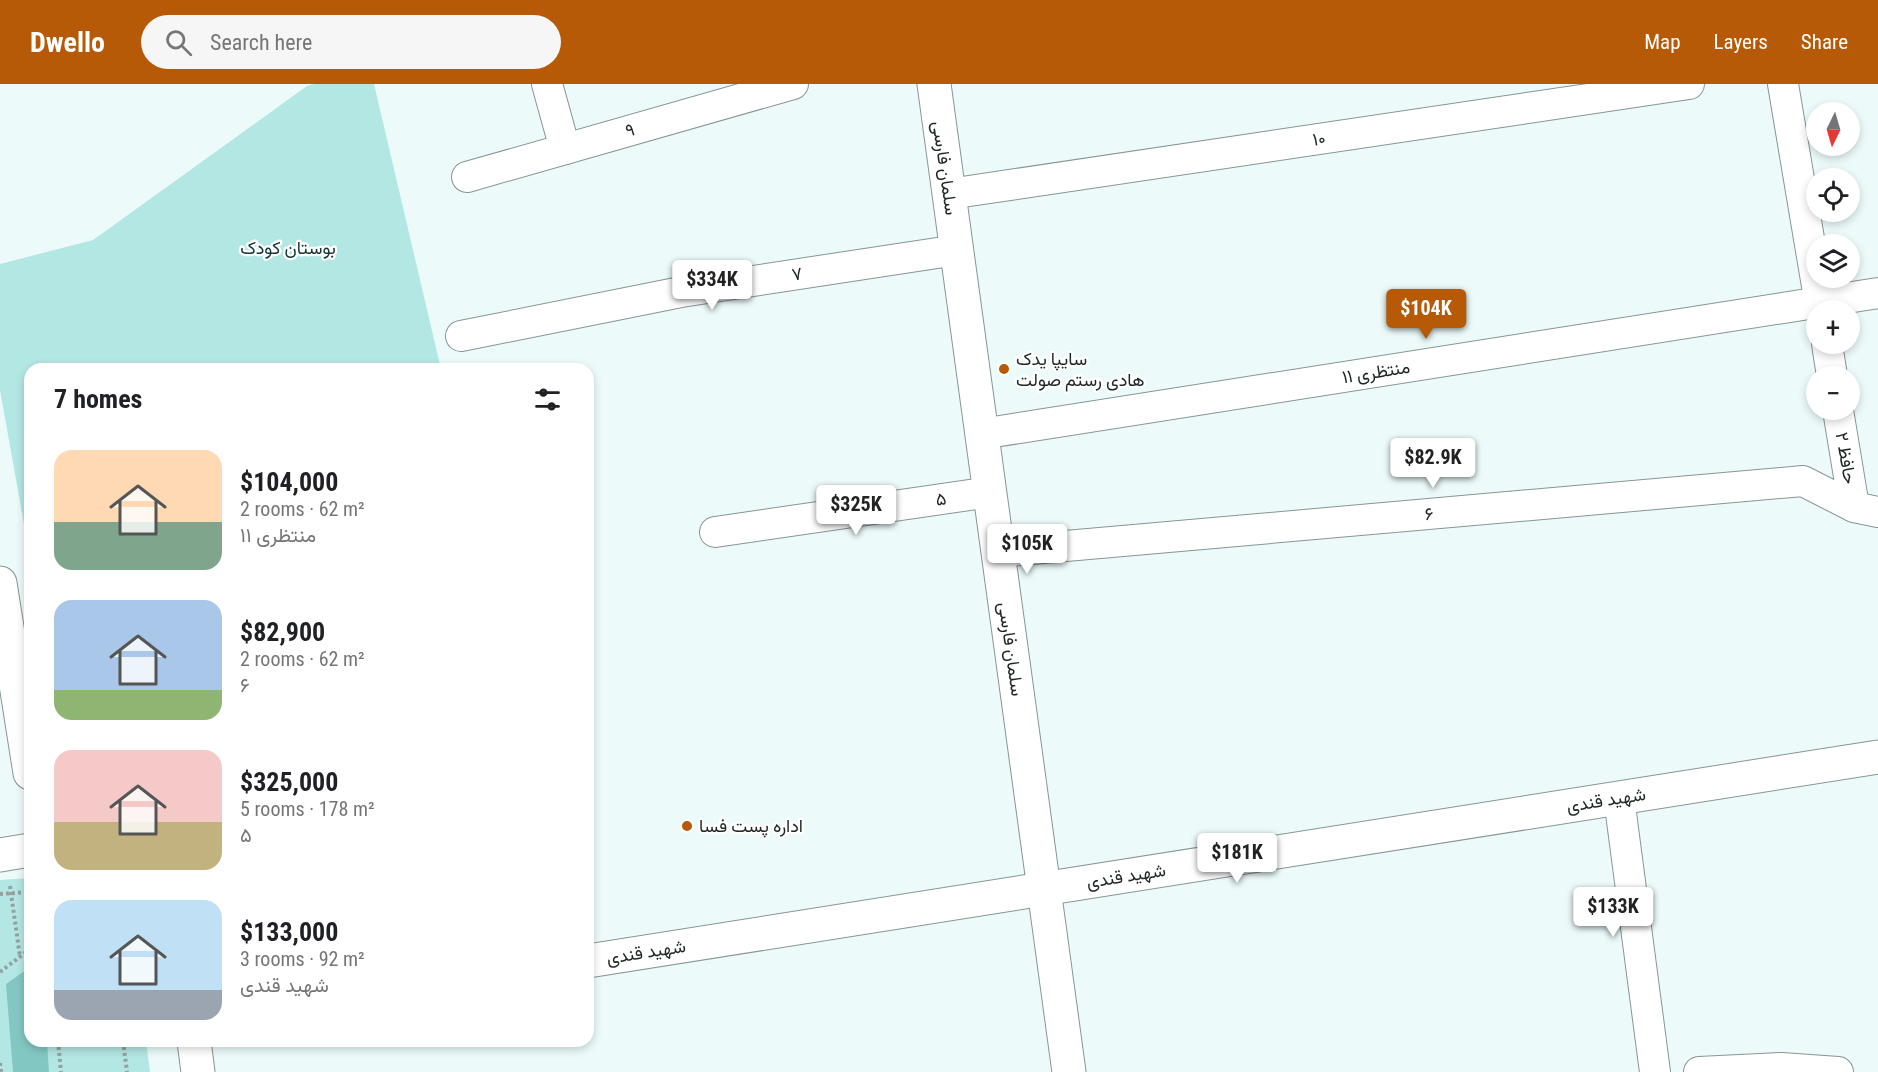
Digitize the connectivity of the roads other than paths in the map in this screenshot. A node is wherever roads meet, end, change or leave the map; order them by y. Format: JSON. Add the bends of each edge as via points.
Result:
{"nodes":[{"id":1,"x":547,"y":84,"type":"edge"},
{"id":2,"x":793,"y":84,"type":"edge"},
{"id":3,"x":934,"y":84,"type":"edge"},
{"id":4,"x":1689,"y":84,"type":"edge"},
{"id":5,"x":1783,"y":84,"type":"edge"},
{"id":6,"x":565,"y":149,"type":"junction"},
{"id":7,"x":467,"y":177,"type":"dead end"},
{"id":8,"x":949,"y":194,"type":"junction"},
{"id":9,"x":957,"y":250,"type":"junction"},
{"id":10,"x":1878,"y":293,"type":"edge"},
{"id":11,"x":1819,"y":300,"type":"edge"},
{"id":12,"x":1847,"y":300,"type":"edge"},
{"id":13,"x":1806,"y":308,"type":"edge"},
{"id":14,"x":461,"y":336,"type":"dead end"},
{"id":15,"x":1841,"y":420,"type":"edge"},
{"id":16,"x":981,"y":434,"type":"junction"},
{"id":17,"x":990,"y":492,"type":"junction"},
{"id":18,"x":1866,"y":509,"type":"edge"},
{"id":19,"x":715,"y":532,"type":"dead end"},
{"id":20,"x":998,"y":552,"type":"junction"},
{"id":21,"x":0,"y":583,"type":"edge"},
{"id":22,"x":24,"y":735,"type":"edge"},
{"id":23,"x":1878,"y":757,"type":"edge"},
{"id":24,"x":1618,"y":798,"type":"junction"},
{"id":25,"x":24,"y":854,"type":"edge"},
{"id":26,"x":5,"y":867,"type":"edge"},
{"id":27,"x":1044,"y":889,"type":"junction"},
{"id":28,"x":594,"y":960,"type":"edge"},
{"id":29,"x":195,"y":1047,"type":"edge"},
{"id":30,"x":198,"y":1072,"type":"edge"},
{"id":31,"x":1069,"y":1072,"type":"edge"},
{"id":32,"x":1655,"y":1072,"type":"edge"},
{"id":33,"x":1699,"y":1072,"type":"edge"},
{"id":34,"x":1838,"y":1072,"type":"edge"}],
"edges":[{"from":1,"to":6,"type":"street"},
{"from":2,"to":6,"type":"street","name":"۹"},
{"from":3,"to":8,"type":"street","name":"سلمان فارسی"},
{"from":4,"to":8,"type":"street","name":"۱۰"},
{"from":5,"to":11,"type":"street"},
{"from":6,"to":7,"type":"street","name":"۹"},
{"from":8,"to":9,"type":"street","name":"سلمان فارسی"},
{"from":9,"to":14,"type":"street","name":"۷","via":[[681,292]]},
{"from":9,"to":16,"type":"street","name":"سلمان فارسی"},
{"from":10,"to":12,"type":"street","name":"منتظری ۱۱"},
{"from":13,"to":16,"type":"street","name":"منتظری ۱۱"},
{"from":15,"to":18,"type":"street","name":"حافظ ۲"},
{"from":16,"to":17,"type":"street","name":"سلمان فارسی"},
{"from":17,"to":19,"type":"street","name":"۵"},
{"from":17,"to":20,"type":"street","name":"سلمان فارسی"},
{"from":18,"to":20,"type":"street","name":"۶","via":[[1803,481]]},
{"from":20,"to":27,"type":"street","name":"سلمان فارسی"},
{"from":21,"to":22,"type":"street"},
{"from":23,"to":24,"type":"street","name":"شهید قندی"},
{"from":24,"to":27,"type":"street","name":"شهید قندی"},
{"from":24,"to":32,"type":"street"},
{"from":25,"to":26,"type":"street"},
{"from":27,"to":28,"type":"street","name":"شهید قندی"},
{"from":27,"to":31,"type":"street","name":"سلمان فارسی"},
{"from":29,"to":30,"type":"street"},
{"from":33,"to":34,"type":"street","via":[[1780,1068]]}]}
